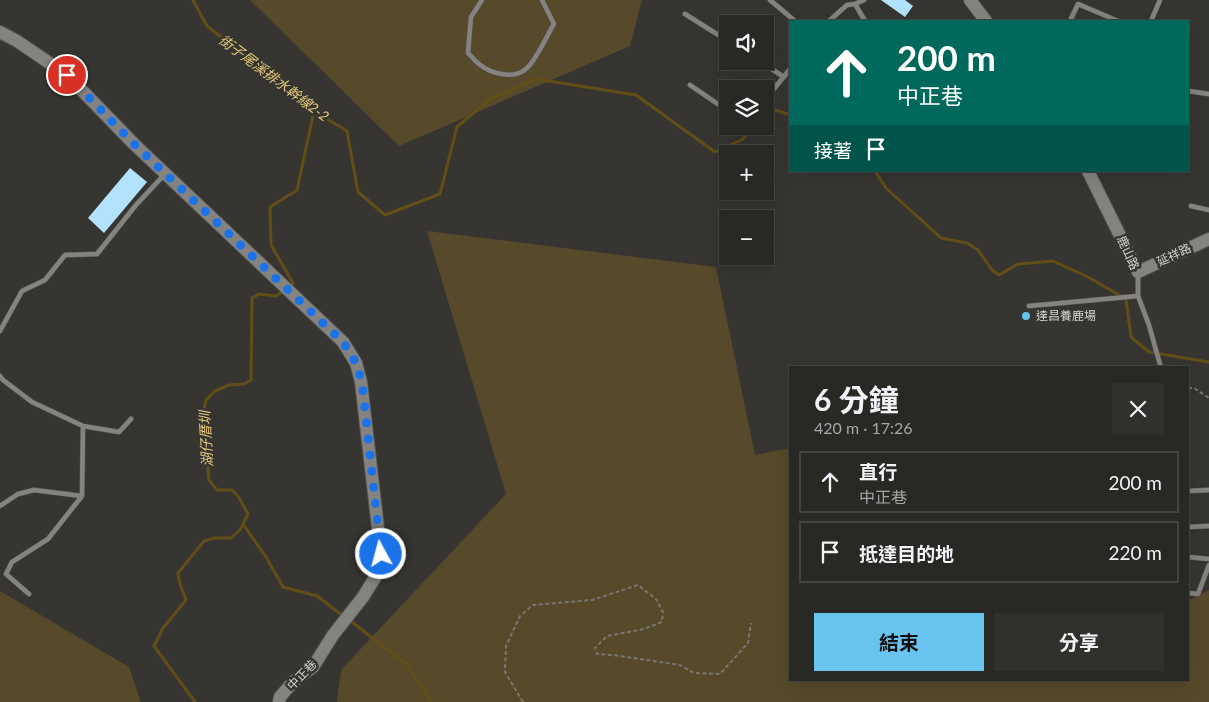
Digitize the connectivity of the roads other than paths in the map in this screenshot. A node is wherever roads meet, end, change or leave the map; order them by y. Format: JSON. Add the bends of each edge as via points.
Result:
{"nodes":[{"id":1,"x":482,"y":0,"type":"edge"},
{"id":2,"x":542,"y":0,"type":"edge"},
{"id":3,"x":770,"y":0,"type":"edge"},
{"id":4,"x":842,"y":0,"type":"edge"},
{"id":5,"x":864,"y":0,"type":"edge"},
{"id":6,"x":970,"y":0,"type":"edge"},
{"id":7,"x":1160,"y":0,"type":"edge"},
{"id":8,"x":855,"y":4,"type":"junction"},
{"id":9,"x":847,"y":5,"type":"junction"},
{"id":10,"x":685,"y":14,"type":"dead end"},
{"id":11,"x":794,"y":20,"type":"edge"},
{"id":12,"x":830,"y":20,"type":"edge"},
{"id":13,"x":864,"y":20,"type":"edge"},
{"id":14,"x":985,"y":20,"type":"edge"},
{"id":15,"x":1070,"y":20,"type":"edge"},
{"id":16,"x":1116,"y":20,"type":"edge"},
{"id":17,"x":1151,"y":20,"type":"edge"},
{"id":18,"x":0,"y":32,"type":"edge"},
{"id":19,"x":719,"y":35,"type":"edge"},
{"id":20,"x":773,"y":70,"type":"edge"},
{"id":21,"x":789,"y":70,"type":"edge"},
{"id":22,"x":784,"y":77,"type":"junction"},
{"id":23,"x":690,"y":85,"type":"dead end"},
{"id":24,"x":774,"y":89,"type":"edge"},
{"id":25,"x":1189,"y":91,"type":"edge"},
{"id":26,"x":1209,"y":94,"type":"edge"},
{"id":27,"x":719,"y":105,"type":"edge"},
{"id":28,"x":1091,"y":172,"type":"edge"},
{"id":29,"x":165,"y":174,"type":"junction"},
{"id":30,"x":1191,"y":206,"type":"dead end"},
{"id":31,"x":1209,"y":210,"type":"edge"},
{"id":32,"x":1209,"y":239,"type":"edge"},
{"id":33,"x":1138,"y":272,"type":"junction"},
{"id":34,"x":1138,"y":296,"type":"junction"},
{"id":35,"x":1030,"y":306,"type":"dead end"},
{"id":36,"x":0,"y":331,"type":"edge"},
{"id":37,"x":1160,"y":366,"type":"edge"},
{"id":38,"x":0,"y":376,"type":"edge"},
{"id":39,"x":131,"y":419,"type":"dead end"},
{"id":40,"x":83,"y":426,"type":"junction"},
{"id":41,"x":1209,"y":490,"type":"edge"},
{"id":42,"x":1189,"y":491,"type":"edge"},
{"id":43,"x":82,"y":496,"type":"junction"},
{"id":44,"x":0,"y":506,"type":"edge"},
{"id":45,"x":1209,"y":526,"type":"edge"},
{"id":46,"x":1189,"y":527,"type":"edge"},
{"id":47,"x":1189,"y":557,"type":"edge"},
{"id":48,"x":1209,"y":558,"type":"edge"},
{"id":49,"x":1209,"y":565,"type":"edge"},
{"id":50,"x":1189,"y":593,"type":"edge"},
{"id":51,"x":29,"y":594,"type":"dead end"},
{"id":52,"x":279,"y":702,"type":"edge"}],
"edges":[{"from":1,"to":2,"type":"lane","via":[[471,17],[468,53],[480,66],[497,74],[526,70],[533,60],[554,24]]},
{"from":3,"to":11,"type":"lane"},
{"from":4,"to":9,"type":"lane"},
{"from":5,"to":8,"type":"lane"},
{"from":6,"to":14,"type":"street"},
{"from":7,"to":17,"type":"lane"},
{"from":8,"to":9,"type":"lane"},
{"from":8,"to":13,"type":"lane"},
{"from":9,"to":12,"type":"lane"},
{"from":10,"to":19,"type":"lane"},
{"from":15,"to":16,"type":"lane","via":[[1078,4]]},
{"from":18,"to":29,"type":"street","name":"中正巷","via":[[67,75]]},
{"from":20,"to":22,"type":"lane"},
{"from":21,"to":22,"type":"lane"},
{"from":22,"to":24,"type":"lane"},
{"from":23,"to":27,"type":"lane"},
{"from":25,"to":26,"type":"lane"},
{"from":28,"to":33,"type":"street","name":"鹿山路"},
{"from":29,"to":36,"type":"lane","via":[[97,254],[65,255],[44,280],[22,291]]},
{"from":29,"to":52,"type":"street","name":"中正巷","via":[[343,342],[356,363],[362,382],[381,554],[376,576],[313,667],[293,682]]},
{"from":30,"to":31,"type":"lane"},
{"from":32,"to":33,"type":"street","name":"延祥路"},
{"from":33,"to":34,"type":"lane","name":"鹿山路"},
{"from":34,"to":35,"type":"lane"},
{"from":34,"to":37,"type":"lane","name":"鹿山路"},
{"from":38,"to":40,"type":"lane","via":[[32,402]]},
{"from":39,"to":40,"type":"lane","via":[[119,432]]},
{"from":40,"to":43,"type":"lane"},
{"from":41,"to":42,"type":"lane"},
{"from":43,"to":44,"type":"lane","via":[[34,490],[18,494]]},
{"from":43,"to":51,"type":"lane","via":[[48,540],[12,562],[6,574]]},
{"from":45,"to":46,"type":"lane"},
{"from":47,"to":48,"type":"lane"},
{"from":49,"to":50,"type":"lane","via":[[1198,594]]}]}
